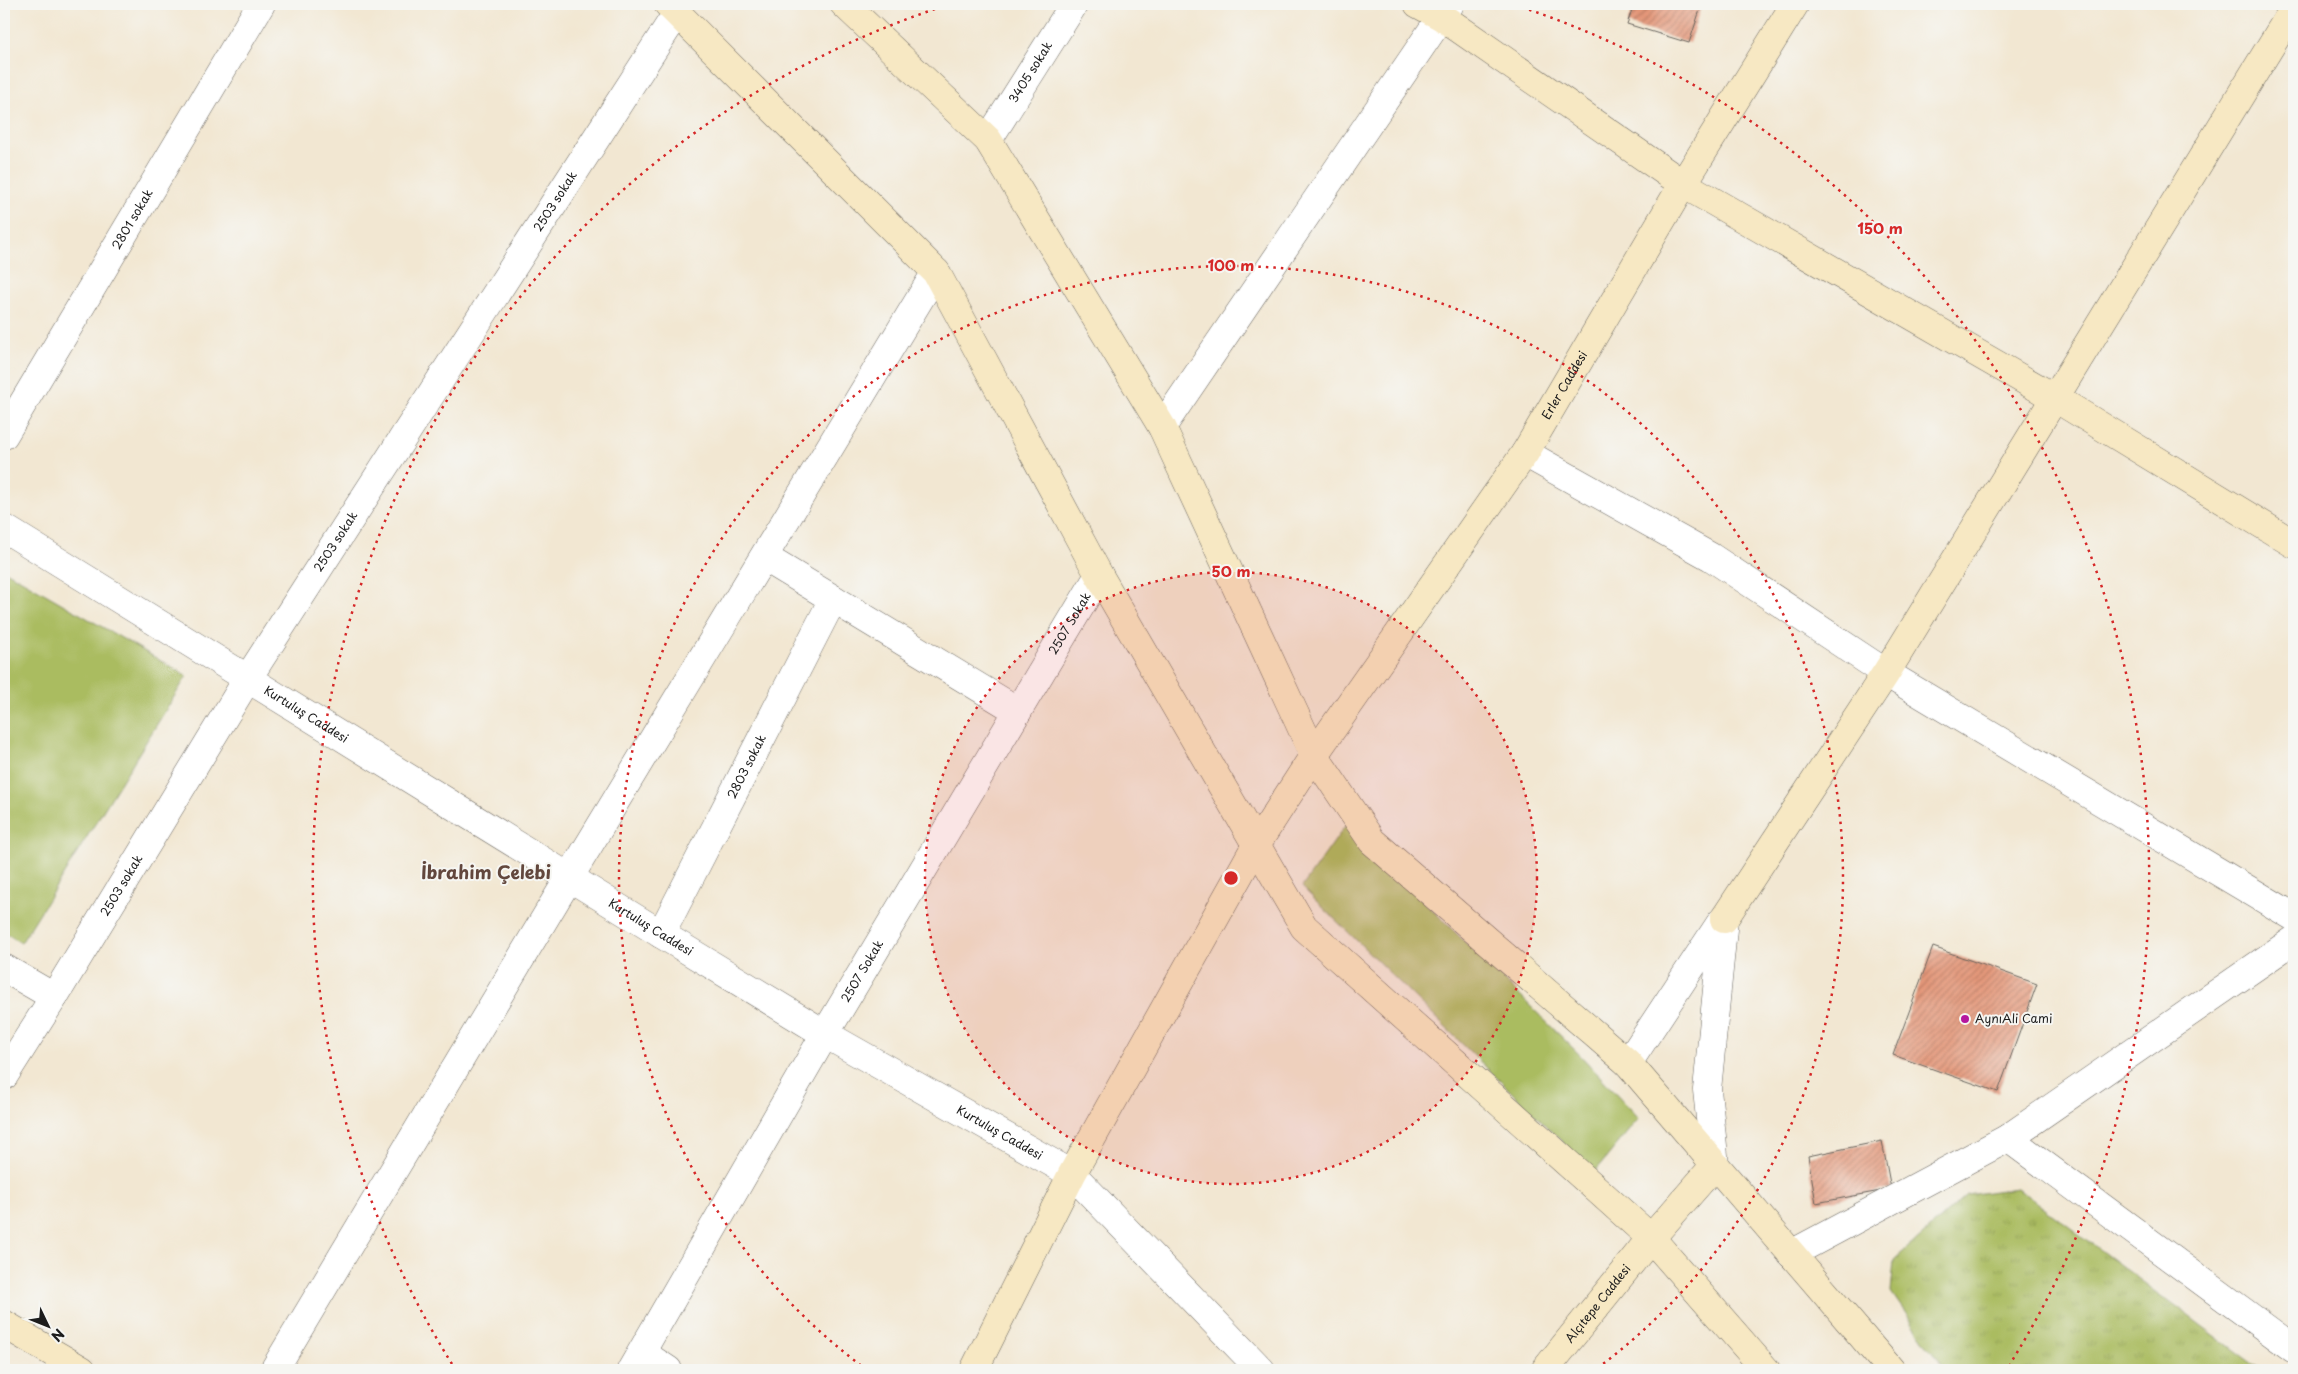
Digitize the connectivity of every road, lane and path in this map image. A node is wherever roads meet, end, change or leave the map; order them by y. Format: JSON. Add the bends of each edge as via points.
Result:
{"nodes":[{"id":1,"x":261,"y":4,"type":"edge"},
{"id":2,"x":844,"y":4,"type":"edge"},
{"id":3,"x":1074,"y":4,"type":"edge"},
{"id":4,"x":1418,"y":4,"type":"edge"},
{"id":5,"x":1795,"y":4,"type":"edge"},
{"id":6,"x":672,"y":8,"type":"edge"},
{"id":7,"x":2294,"y":8,"type":"edge"},
{"id":8,"x":1446,"y":10,"type":"edge"},
{"id":9,"x":988,"y":140,"type":"junction"},
{"id":10,"x":1683,"y":184,"type":"junction"},
{"id":11,"x":936,"y":272,"type":"junction"},
{"id":12,"x":2055,"y":398,"type":"junction"},
{"id":13,"x":1162,"y":427,"type":"junction"},
{"id":14,"x":4,"y":435,"type":"edge"},
{"id":15,"x":1525,"y":453,"type":"junction"},
{"id":16,"x":4,"y":528,"type":"edge"},
{"id":17,"x":2294,"y":544,"type":"edge"},
{"id":18,"x":764,"y":557,"type":"junction"},
{"id":19,"x":1099,"y":575,"type":"junction"},
{"id":20,"x":833,"y":599,"type":"junction"},
{"id":21,"x":1886,"y":673,"type":"junction"},
{"id":22,"x":248,"y":678,"type":"junction"},
{"id":23,"x":1018,"y":711,"type":"junction"},
{"id":24,"x":1314,"y":755,"type":"junction"},
{"id":25,"x":1256,"y":845,"type":"junction"},
{"id":26,"x":568,"y":878,"type":"junction"},
{"id":27,"x":2294,"y":917,"type":"edge"},
{"id":28,"x":1724,"y":919,"type":"junction"},
{"id":29,"x":661,"y":934,"type":"junction"},
{"id":30,"x":2294,"y":940,"type":"edge"},
{"id":31,"x":4,"y":968,"type":"edge"},
{"id":32,"x":54,"y":997,"type":"junction"},
{"id":33,"x":825,"y":1034,"type":"junction"},
{"id":34,"x":1628,"y":1062,"type":"junction"},
{"id":35,"x":4,"y":1076,"type":"edge"},
{"id":36,"x":2008,"y":1138,"type":"junction"},
{"id":37,"x":1715,"y":1165,"type":"junction"},
{"id":38,"x":1072,"y":1174,"type":"junction"},
{"id":39,"x":1651,"y":1238,"type":"junction"},
{"id":40,"x":1791,"y":1254,"type":"junction"},
{"id":41,"x":4,"y":1324,"type":"edge"},
{"id":42,"x":2294,"y":1350,"type":"edge"},
{"id":43,"x":637,"y":1362,"type":"edge"},
{"id":44,"x":82,"y":1370,"type":"edge"},
{"id":45,"x":274,"y":1370,"type":"edge"},
{"id":46,"x":668,"y":1370,"type":"edge"},
{"id":47,"x":974,"y":1370,"type":"edge"},
{"id":48,"x":1261,"y":1370,"type":"edge"},
{"id":49,"x":1545,"y":1370,"type":"edge"},
{"id":50,"x":1766,"y":1370,"type":"edge"},
{"id":51,"x":1891,"y":1370,"type":"edge"}],
"edges":[{"from":1,"to":14,"type":"street","name":"2801 sokak"},
{"from":2,"to":9,"type":"main road"},
{"from":3,"to":9,"type":"street","name":"3405 sokak"},
{"from":4,"to":8,"type":"main road"},
{"from":5,"to":10,"type":"main road","name":"Erler Caddesi"},
{"from":6,"to":11,"type":"main road"},
{"from":6,"to":22,"type":"street","name":"2503 sokak"},
{"from":7,"to":12,"type":"main road"},
{"from":8,"to":10,"type":"main road"},
{"from":8,"to":13,"type":"street"},
{"from":9,"to":13,"type":"main road"},
{"from":10,"to":12,"type":"main road"},
{"from":10,"to":15,"type":"main road","name":"Erler Caddesi"},
{"from":11,"to":18,"type":"street"},
{"from":11,"to":19,"type":"main road"},
{"from":12,"to":17,"type":"main road"},
{"from":12,"to":21,"type":"main road"},
{"from":13,"to":24,"type":"main road"},
{"from":15,"to":21,"type":"street","via":[[1711,557]]},
{"from":15,"to":24,"type":"main road","name":"Erler Caddesi"},
{"from":16,"to":22,"type":"street","name":"Kurtuluş Caddesi"},
{"from":18,"to":20,"type":"street"},
{"from":18,"to":26,"type":"street"},
{"from":19,"to":23,"type":"street","name":"2507 Sokak"},
{"from":19,"to":25,"type":"main road"},
{"from":20,"to":23,"type":"street"},
{"from":20,"to":29,"type":"street","name":"2803 sokak"},
{"from":21,"to":27,"type":"street"},
{"from":21,"to":28,"type":"main road"},
{"from":22,"to":26,"type":"street","name":"Kurtuluş Caddesi"},
{"from":22,"to":32,"type":"street","name":"2503 sokak"},
{"from":23,"to":33,"type":"street","name":"2507 Sokak"},
{"from":24,"to":25,"type":"main road","name":"Erler Caddesi"},
{"from":24,"to":34,"type":"main road","via":[[1372,841]]},
{"from":25,"to":38,"type":"main road","name":"Erler Caddesi"},
{"from":25,"to":39,"type":"main road","via":[[1304,928]]},
{"from":26,"to":29,"type":"street","name":"Kurtuluş Caddesi"},
{"from":26,"to":45,"type":"street"},
{"from":28,"to":34,"type":"street"},
{"from":28,"to":37,"type":"street","via":[[1707,1090]]},
{"from":29,"to":33,"type":"street","name":"Kurtuluş Caddesi"},
{"from":30,"to":36,"type":"street"},
{"from":31,"to":32,"type":"street"},
{"from":32,"to":35,"type":"street","name":"2503 sokak"},
{"from":33,"to":38,"type":"street","name":"Kurtuluş Caddesi"},
{"from":33,"to":43,"type":"street","name":"2507 Sokak"},
{"from":34,"to":37,"type":"main road"},
{"from":36,"to":40,"type":"street"},
{"from":36,"to":42,"type":"street"},
{"from":37,"to":39,"type":"main road","name":"Alçıtepe Caddesi"},
{"from":37,"to":40,"type":"main road"},
{"from":38,"to":47,"type":"main road","name":"Erler Caddesi"},
{"from":38,"to":48,"type":"street","name":"Kurtuluş Caddesi"},
{"from":39,"to":49,"type":"main road","name":"Alçıtepe Caddesi"},
{"from":39,"to":50,"type":"main road"},
{"from":40,"to":51,"type":"main road"},
{"from":41,"to":44,"type":"main road"},
{"from":43,"to":46,"type":"street"}]}
